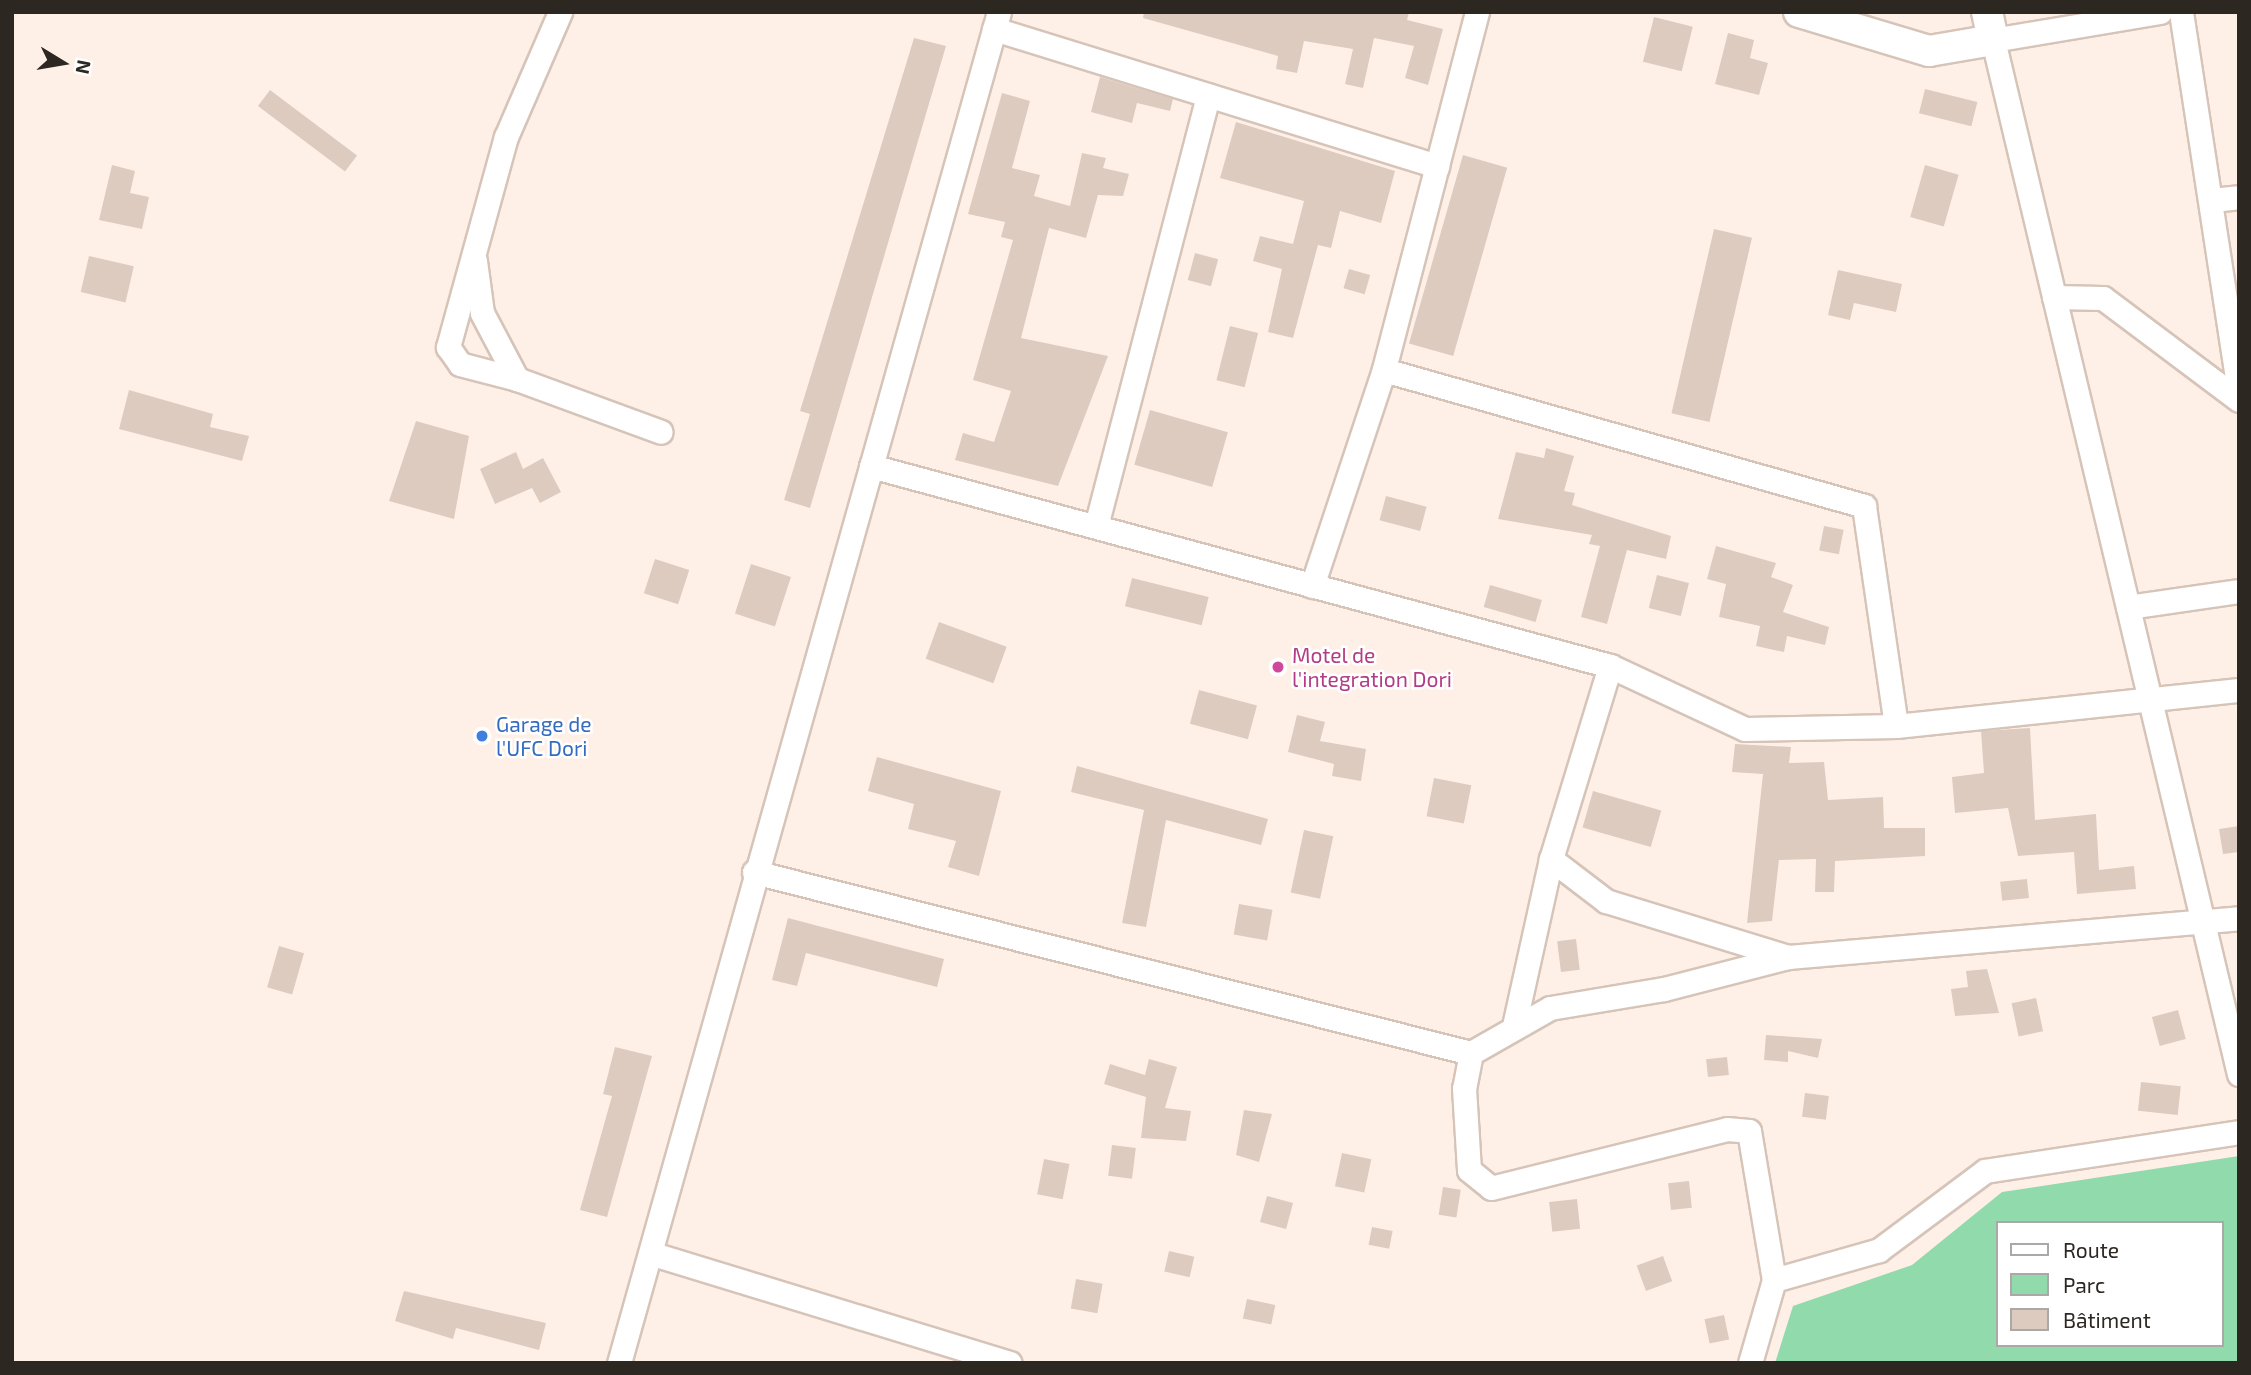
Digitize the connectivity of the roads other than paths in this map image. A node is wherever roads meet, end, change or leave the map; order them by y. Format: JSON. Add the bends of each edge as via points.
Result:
{"nodes":[{"id":1,"x":560,"y":12,"type":"edge"},
{"id":2,"x":1477,"y":12,"type":"edge"},
{"id":3,"x":1800,"y":12,"type":"edge"},
{"id":4,"x":2160,"y":12,"type":"edge"},
{"id":5,"x":2180,"y":12,"type":"edge"},
{"id":6,"x":996,"y":21,"type":"edge"},
{"id":7,"x":1990,"y":26,"type":"edge"},
{"id":8,"x":1208,"y":95,"type":"junction"},
{"id":9,"x":1437,"y":166,"type":"junction"},
{"id":10,"x":2239,"y":197,"type":"edge"},
{"id":11,"x":2212,"y":200,"type":"junction"},
{"id":12,"x":474,"y":248,"type":"junction"},
{"id":13,"x":2054,"y":297,"type":"junction"},
{"id":14,"x":1384,"y":370,"type":"junction"},
{"id":15,"x":517,"y":379,"type":"junction"},
{"id":16,"x":2239,"y":392,"type":"edge"},
{"id":17,"x":2239,"y":400,"type":"edge"},
{"id":18,"x":660,"y":432,"type":"dead end"},
{"id":19,"x":872,"y":466,"type":"junction"},
{"id":20,"x":1096,"y":526,"type":"junction"},
{"id":21,"x":1312,"y":586,"type":"junction"},
{"id":22,"x":2239,"y":591,"type":"edge"},
{"id":23,"x":2128,"y":607,"type":"junction"},
{"id":24,"x":1610,"y":666,"type":"junction"},
{"id":25,"x":2239,"y":690,"type":"edge"},
{"id":26,"x":2149,"y":697,"type":"junction"},
{"id":27,"x":1896,"y":726,"type":"junction"},
{"id":28,"x":1551,"y":859,"type":"junction"},
{"id":29,"x":754,"y":872,"type":"junction"},
{"id":30,"x":2202,"y":918,"type":"junction"},
{"id":31,"x":2239,"y":918,"type":"edge"},
{"id":32,"x":1788,"y":957,"type":"junction"},
{"id":33,"x":1514,"y":1026,"type":"junction"},
{"id":34,"x":1471,"y":1053,"type":"junction"},
{"id":35,"x":2239,"y":1074,"type":"edge"},
{"id":36,"x":2239,"y":1132,"type":"edge"},
{"id":37,"x":653,"y":1254,"type":"junction"},
{"id":38,"x":1774,"y":1280,"type":"junction"},
{"id":39,"x":619,"y":1363,"type":"edge"},
{"id":40,"x":1010,"y":1363,"type":"edge"},
{"id":41,"x":1750,"y":1363,"type":"edge"}],
"edges":[{"from":1,"to":12,"type":"street","via":[[506,137]]},
{"from":2,"to":9,"type":"street"},
{"from":3,"to":7,"type":"main road","via":[[1929,51]]},
{"from":4,"to":7,"type":"street"},
{"from":5,"to":11,"type":"street"},
{"from":6,"to":8,"type":"street"},
{"from":6,"to":19,"type":"street"},
{"from":7,"to":13,"type":"street"},
{"from":8,"to":9,"type":"street"},
{"from":8,"to":20,"type":"street"},
{"from":9,"to":14,"type":"street"},
{"from":10,"to":11,"type":"street"},
{"from":11,"to":16,"type":"street"},
{"from":12,"to":15,"type":"street","via":[[482,313]]},
{"from":12,"to":15,"type":"street","via":[[447,347],[460,364]]},
{"from":13,"to":17,"type":"street","via":[[2103,298]]},
{"from":13,"to":23,"type":"street"},
{"from":14,"to":21,"type":"street"},
{"from":14,"to":27,"type":"street","via":[[1864,506]]},
{"from":15,"to":18,"type":"street"},
{"from":19,"to":20,"type":"street"},
{"from":19,"to":29,"type":"street"},
{"from":20,"to":21,"type":"street"},
{"from":21,"to":24,"type":"street"},
{"from":22,"to":23,"type":"street"},
{"from":23,"to":26,"type":"street"},
{"from":24,"to":27,"type":"street","via":[[1745,729]]},
{"from":24,"to":28,"type":"street"},
{"from":25,"to":26,"type":"street"},
{"from":26,"to":27,"type":"street"},
{"from":26,"to":30,"type":"street"},
{"from":28,"to":32,"type":"street","via":[[1606,901]]},
{"from":28,"to":33,"type":"street"},
{"from":29,"to":34,"type":"street"},
{"from":29,"to":37,"type":"street"},
{"from":30,"to":31,"type":"street"},
{"from":30,"to":32,"type":"street"},
{"from":30,"to":35,"type":"street"},
{"from":32,"to":33,"type":"street","via":[[1664,989],[1550,1009]]},
{"from":33,"to":34,"type":"street"},
{"from":34,"to":38,"type":"street","via":[[1464,1088],[1469,1170],[1490,1188],[1727,1129],[1749,1131]]},
{"from":36,"to":38,"type":"street","via":[[1985,1171],[1879,1250]]},
{"from":37,"to":39,"type":"street"},
{"from":37,"to":40,"type":"street"},
{"from":38,"to":41,"type":"street"}]}
